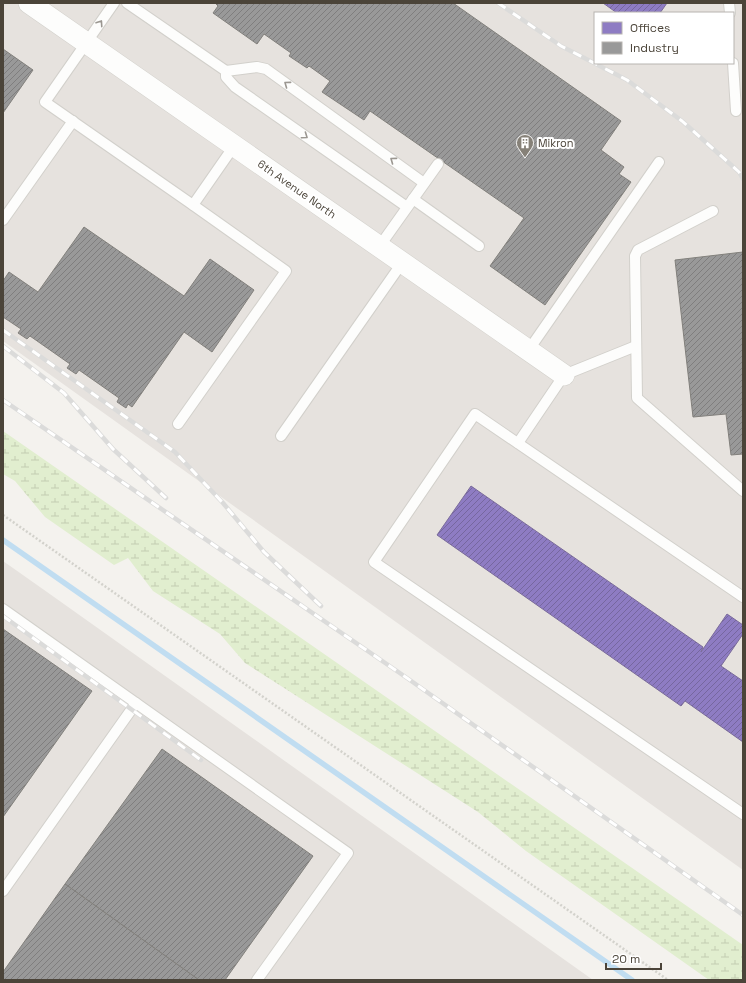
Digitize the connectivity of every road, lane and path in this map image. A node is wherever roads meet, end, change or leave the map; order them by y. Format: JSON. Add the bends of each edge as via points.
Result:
{"nodes":[{"id":1,"x":29,"y":3,"type":"edge"},
{"id":2,"x":114,"y":3,"type":"edge"},
{"id":3,"x":127,"y":3,"type":"edge"},
{"id":4,"x":86,"y":43,"type":"junction"},
{"id":5,"x":733,"y":64,"type":"edge"},
{"id":6,"x":226,"y":71,"type":"junction"},
{"id":7,"x":736,"y":112,"type":"dead end"},
{"id":8,"x":73,"y":121,"type":"junction"},
{"id":9,"x":234,"y":146,"type":"junction"},
{"id":10,"x":659,"y":162,"type":"dead end"},
{"id":11,"x":438,"y":164,"type":"dead end"},
{"id":12,"x":424,"y":183,"type":"junction"},
{"id":13,"x":410,"y":203,"type":"junction"},
{"id":14,"x":193,"y":205,"type":"junction"},
{"id":15,"x":713,"y":211,"type":"dead end"},
{"id":16,"x":3,"y":220,"type":"edge"},
{"id":17,"x":479,"y":246,"type":"dead end"},
{"id":18,"x":379,"y":247,"type":"junction"},
{"id":19,"x":402,"y":263,"type":"junction"},
{"id":20,"x":636,"y":346,"type":"junction"},
{"id":21,"x":528,"y":351,"type":"junction"},
{"id":22,"x":564,"y":375,"type":"junction"},
{"id":23,"x":178,"y":424,"type":"dead end"},
{"id":24,"x":281,"y":436,"type":"dead end"},
{"id":25,"x":518,"y":443,"type":"junction"},
{"id":26,"x":743,"y":491,"type":"edge"},
{"id":27,"x":3,"y":515,"type":"edge"},
{"id":28,"x":743,"y":597,"type":"edge"},
{"id":29,"x":3,"y":609,"type":"edge"},
{"id":30,"x":136,"y":703,"type":"junction"},
{"id":31,"x":743,"y":814,"type":"edge"},
{"id":32,"x":3,"y":891,"type":"edge"},
{"id":33,"x":257,"y":980,"type":"edge"},
{"id":34,"x":668,"y":980,"type":"edge"}],
"edges":[{"from":1,"to":4,"type":"street","name":"6th Avenue North"},
{"from":4,"to":2,"type":"lane","one_way":true},
{"from":3,"to":6,"type":"lane"},
{"from":4,"to":8,"type":"lane","via":[[45,102]]},
{"from":4,"to":9,"type":"street","name":"6th Avenue North"},
{"from":5,"to":7,"type":"lane"},
{"from":12,"to":6,"type":"lane","one_way":true,"via":[[266,69],[257,67]]},
{"from":6,"to":13,"type":"lane","one_way":true,"via":[[226,77],[235,88]]},
{"from":8,"to":14,"type":"lane"},
{"from":8,"to":16,"type":"lane"},
{"from":9,"to":14,"type":"lane"},
{"from":9,"to":18,"type":"street","name":"6th Avenue North"},
{"from":10,"to":21,"type":"lane"},
{"from":11,"to":12,"type":"lane"},
{"from":12,"to":13,"type":"lane"},
{"from":13,"to":17,"type":"lane"},
{"from":13,"to":18,"type":"lane"},
{"from":14,"to":23,"type":"lane","via":[[286,271]]},
{"from":15,"to":20,"type":"lane","via":[[638,250],[635,256]]},
{"from":18,"to":19,"type":"street","name":"6th Avenue North"},
{"from":19,"to":21,"type":"street","name":"6th Avenue North"},
{"from":19,"to":24,"type":"lane"},
{"from":20,"to":22,"type":"lane"},
{"from":20,"to":26,"type":"lane","via":[[637,398]]},
{"from":21,"to":22,"type":"street","name":"6th Avenue North"},
{"from":22,"to":25,"type":"lane"},
{"from":25,"to":28,"type":"lane"},
{"from":25,"to":31,"type":"lane","via":[[475,414],[374,562]]},
{"from":27,"to":34,"type":"path"},
{"from":29,"to":30,"type":"lane"},
{"from":30,"to":32,"type":"lane"},
{"from":30,"to":33,"type":"lane","via":[[348,853]]}]}
